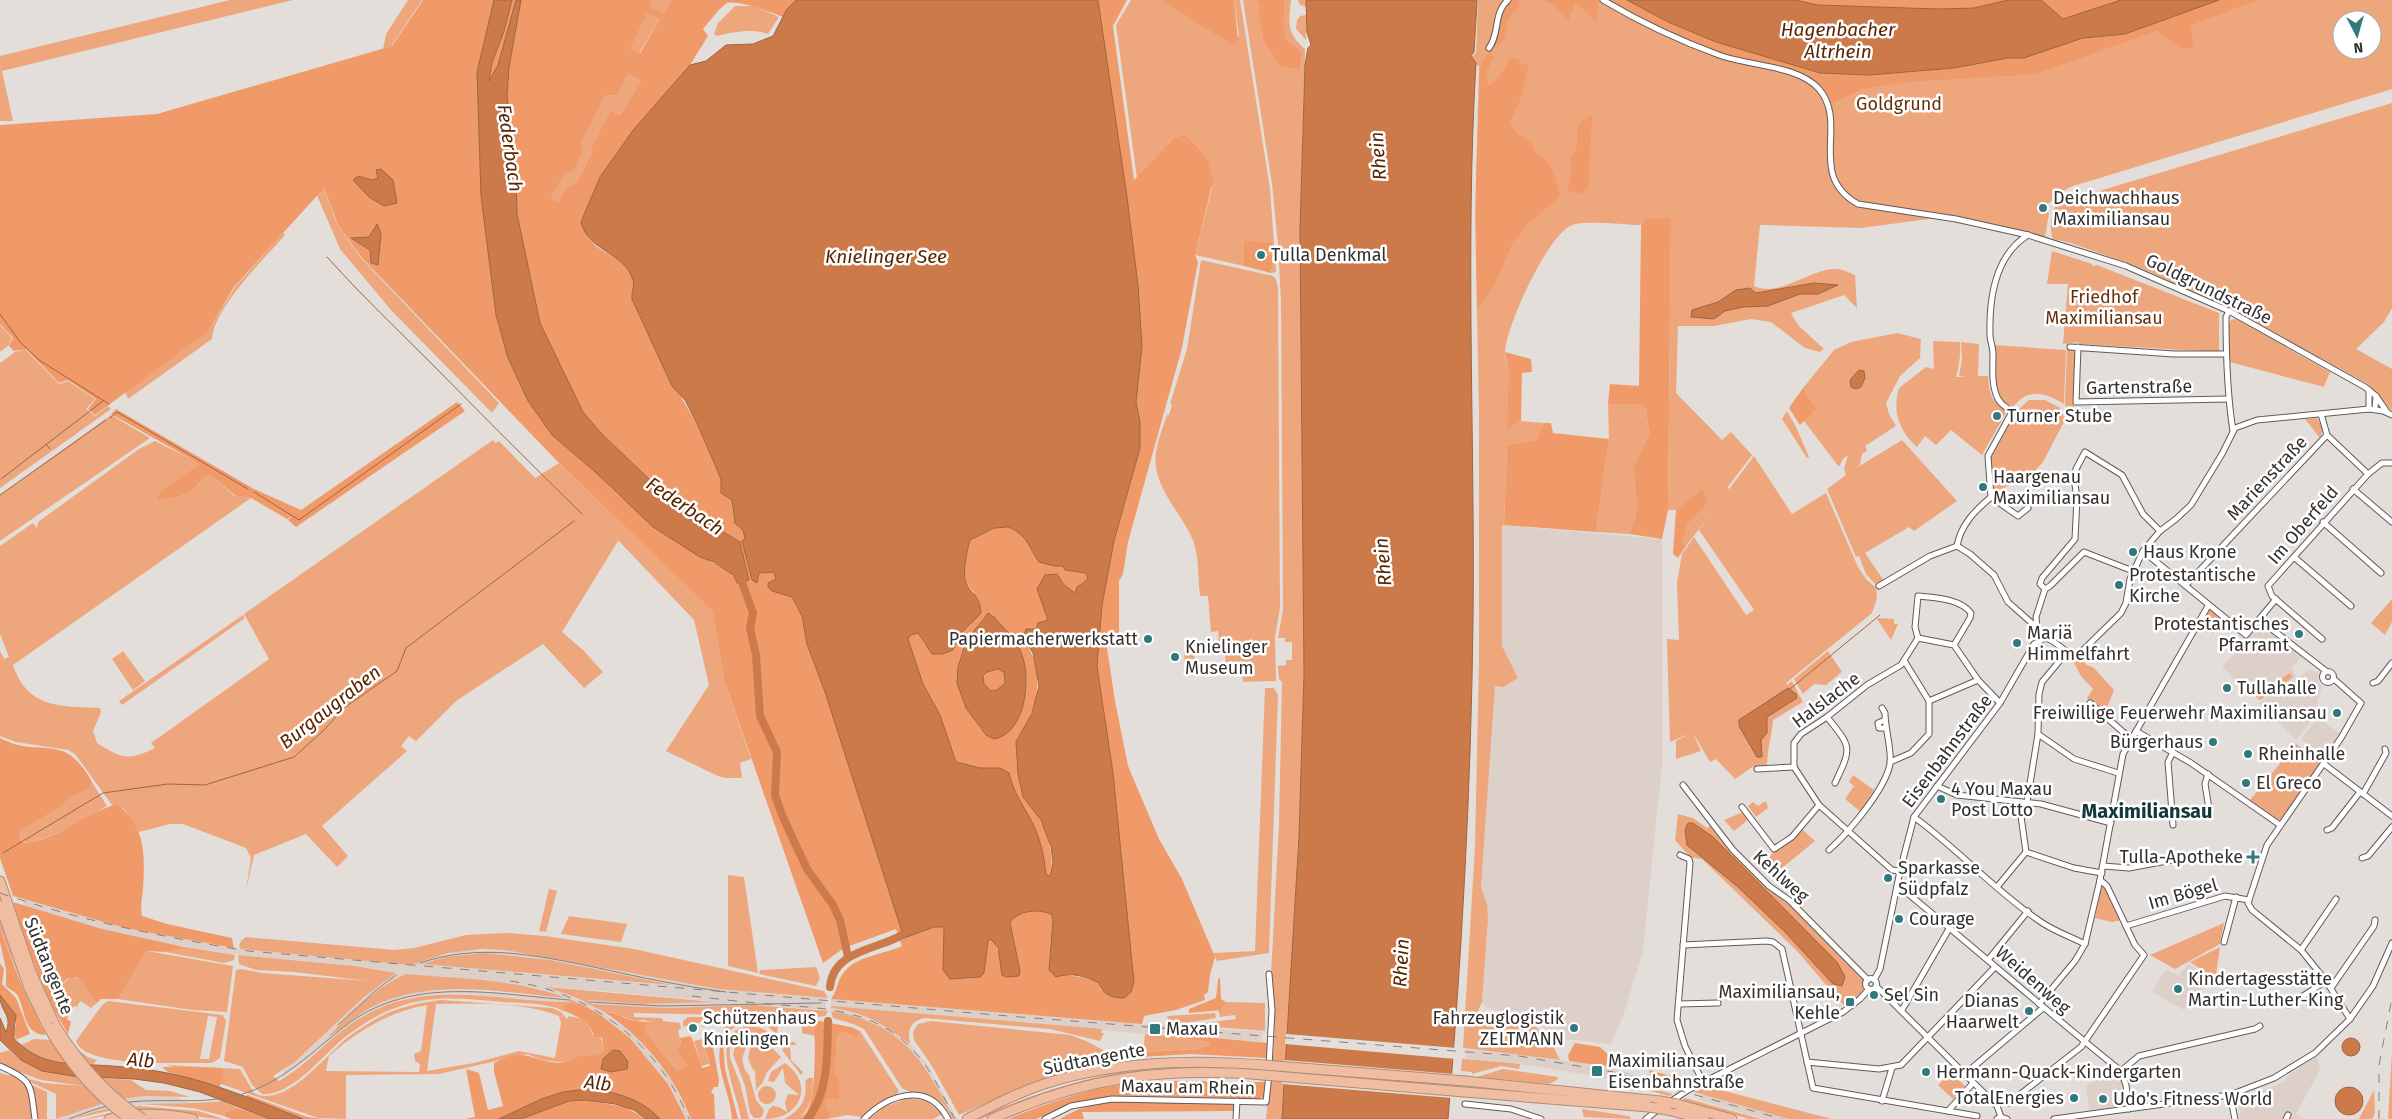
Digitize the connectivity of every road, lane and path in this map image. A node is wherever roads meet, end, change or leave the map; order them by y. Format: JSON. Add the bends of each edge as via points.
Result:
{"nodes":[{"id":1,"x":1508,"y":0,"type":"edge"},
{"id":2,"x":1603,"y":0,"type":"edge"},
{"id":3,"x":1489,"y":48,"type":"dead end"},
{"id":4,"x":2028,"y":234,"type":"junction"},
{"id":5,"x":2229,"y":311,"type":"junction"},
{"id":6,"x":2070,"y":347,"type":"dead end"},
{"id":7,"x":2078,"y":347,"type":"junction"},
{"id":8,"x":2226,"y":354,"type":"junction"},
{"id":9,"x":2368,"y":390,"type":"junction"},
{"id":10,"x":2376,"y":396,"type":"junction"},
{"id":11,"x":2228,"y":398,"type":"junction"},
{"id":12,"x":2372,"y":409,"type":"junction"},
{"id":13,"x":2322,"y":414,"type":"junction"},
{"id":14,"x":2390,"y":414,"type":"edge"},
{"id":15,"x":2233,"y":431,"type":"junction"},
{"id":16,"x":2327,"y":435,"type":"junction"},
{"id":17,"x":2389,"y":463,"type":"edge"},
{"id":18,"x":2368,"y":474,"type":"junction"},
{"id":19,"x":2353,"y":489,"type":"junction"},
{"id":20,"x":1991,"y":497,"type":"junction"},
{"id":21,"x":2028,"y":508,"type":"dead end"},
{"id":22,"x":2324,"y":522,"type":"junction"},
{"id":23,"x":2392,"y":522,"type":"edge"},
{"id":24,"x":2160,"y":531,"type":"junction"},
{"id":25,"x":1957,"y":546,"type":"junction"},
{"id":26,"x":2143,"y":551,"type":"junction"},
{"id":27,"x":2294,"y":557,"type":"junction"},
{"id":28,"x":2133,"y":571,"type":"junction"},
{"id":29,"x":2381,"y":573,"type":"dead end"},
{"id":30,"x":2186,"y":585,"type":"junction"},
{"id":31,"x":1879,"y":586,"type":"dead end"},
{"id":32,"x":2045,"y":588,"type":"junction"},
{"id":33,"x":2274,"y":597,"type":"junction"},
{"id":34,"x":2208,"y":606,"type":"junction"},
{"id":35,"x":2351,"y":606,"type":"dead end"},
{"id":36,"x":2260,"y":620,"type":"junction"},
{"id":37,"x":2037,"y":628,"type":"junction"},
{"id":38,"x":1918,"y":638,"type":"junction"},
{"id":39,"x":2045,"y":638,"type":"junction"},
{"id":40,"x":2322,"y":639,"type":"dead end"},
{"id":41,"x":1954,"y":645,"type":"junction"},
{"id":42,"x":2067,"y":652,"type":"junction"},
{"id":43,"x":1905,"y":662,"type":"junction"},
{"id":44,"x":2392,"y":663,"type":"edge"},
{"id":45,"x":2326,"y":671,"type":"junction"},
{"id":46,"x":2334,"y":679,"type":"junction"},
{"id":47,"x":1978,"y":680,"type":"junction"},
{"id":48,"x":2373,"y":683,"type":"dead end"},
{"id":49,"x":1929,"y":701,"type":"junction"},
{"id":50,"x":2090,"y":703,"type":"dead end"},
{"id":51,"x":2000,"y":704,"type":"junction"},
{"id":52,"x":1882,"y":708,"type":"dead end"},
{"id":53,"x":1827,"y":717,"type":"junction"},
{"id":54,"x":2136,"y":731,"type":"junction"},
{"id":55,"x":2038,"y":734,"type":"junction"},
{"id":56,"x":2131,"y":739,"type":"junction"},
{"id":57,"x":2386,"y":749,"type":"dead end"},
{"id":58,"x":2173,"y":752,"type":"junction"},
{"id":59,"x":1890,"y":762,"type":"junction"},
{"id":60,"x":2324,"y":764,"type":"junction"},
{"id":61,"x":1794,"y":767,"type":"junction"},
{"id":62,"x":1757,"y":769,"type":"dead end"},
{"id":63,"x":2118,"y":773,"type":"junction"},
{"id":64,"x":2208,"y":774,"type":"junction"},
{"id":65,"x":1835,"y":783,"type":"dead end"},
{"id":66,"x":1683,"y":785,"type":"dead end"},
{"id":67,"x":1936,"y":786,"type":"junction"},
{"id":68,"x":2362,"y":793,"type":"junction"},
{"id":69,"x":2019,"y":802,"type":"junction"},
{"id":70,"x":2027,"y":802,"type":"junction"},
{"id":71,"x":1819,"y":806,"type":"junction"},
{"id":72,"x":1742,"y":807,"type":"dead end"},
{"id":73,"x":2210,"y":815,"type":"dead end"},
{"id":74,"x":2392,"y":816,"type":"edge"},
{"id":75,"x":1914,"y":817,"type":"junction"},
{"id":76,"x":2111,"y":823,"type":"junction"},
{"id":77,"x":2280,"y":825,"type":"junction"},
{"id":78,"x":2173,"y":826,"type":"dead end"},
{"id":79,"x":2392,"y":828,"type":"edge"},
{"id":80,"x":2327,"y":830,"type":"dead end"},
{"id":81,"x":1849,"y":832,"type":"junction"},
{"id":82,"x":1830,"y":850,"type":"dead end"},
{"id":83,"x":2026,"y":852,"type":"junction"},
{"id":84,"x":1680,"y":854,"type":"dead end"},
{"id":85,"x":2207,"y":855,"type":"dead end"},
{"id":86,"x":2362,"y":858,"type":"dead end"},
{"id":87,"x":2103,"y":866,"type":"junction"},
{"id":88,"x":1900,"y":871,"type":"junction"},
{"id":89,"x":2102,"y":873,"type":"junction"},
{"id":90,"x":2100,"y":880,"type":"junction"},
{"id":91,"x":0,"y":881,"type":"edge"},
{"id":92,"x":1896,"y":887,"type":"junction"},
{"id":93,"x":1997,"y":887,"type":"junction"},
{"id":94,"x":2236,"y":897,"type":"junction"},
{"id":95,"x":2249,"y":900,"type":"junction"},
{"id":96,"x":2336,"y":900,"type":"dead end"},
{"id":97,"x":0,"y":905,"type":"edge"},
{"id":98,"x":2028,"y":911,"type":"junction"},
{"id":99,"x":2375,"y":920,"type":"dead end"},
{"id":100,"x":2126,"y":926,"type":"junction"},
{"id":101,"x":1950,"y":928,"type":"junction"},
{"id":102,"x":2224,"y":942,"type":"dead end"},
{"id":103,"x":2392,"y":943,"type":"edge"},
{"id":104,"x":2085,"y":944,"type":"junction"},
{"id":105,"x":1683,"y":946,"type":"junction"},
{"id":106,"x":2301,"y":950,"type":"junction"},
{"id":107,"x":1988,"y":960,"type":"junction"},
{"id":108,"x":1995,"y":966,"type":"junction"},
{"id":109,"x":1269,"y":974,"type":"dead end"},
{"id":110,"x":1868,"y":980,"type":"junction"},
{"id":111,"x":2326,"y":981,"type":"junction"},
{"id":112,"x":1875,"y":983,"type":"junction"},
{"id":113,"x":2331,"y":988,"type":"junction"},
{"id":114,"x":1869,"y":989,"type":"junction"},
{"id":115,"x":1718,"y":1003,"type":"dead end"},
{"id":116,"x":1678,"y":1004,"type":"junction"},
{"id":117,"x":2289,"y":1005,"type":"dead end"},
{"id":118,"x":2041,"y":1006,"type":"junction"},
{"id":119,"x":1902,"y":1010,"type":"junction"},
{"id":120,"x":2350,"y":1019,"type":"junction"},
{"id":121,"x":51,"y":1026,"type":"junction"},
{"id":122,"x":2260,"y":1026,"type":"dead end"},
{"id":123,"x":1801,"y":1033,"type":"junction"},
{"id":124,"x":1929,"y":1037,"type":"junction"},
{"id":125,"x":2084,"y":1042,"type":"junction"},
{"id":126,"x":1806,"y":1062,"type":"junction"},
{"id":127,"x":0,"y":1066,"type":"edge"},
{"id":128,"x":1892,"y":1068,"type":"junction"},
{"id":129,"x":2121,"y":1071,"type":"junction"},
{"id":130,"x":1965,"y":1074,"type":"junction"},
{"id":131,"x":1703,"y":1082,"type":"junction"},
{"id":132,"x":1973,"y":1083,"type":"junction"},
{"id":133,"x":2230,"y":1095,"type":"junction"},
{"id":134,"x":1237,"y":1101,"type":"junction"},
{"id":135,"x":1882,"y":1101,"type":"junction"},
{"id":136,"x":2009,"y":1103,"type":"dead end"},
{"id":137,"x":1465,"y":1104,"type":"dead end"},
{"id":138,"x":2129,"y":1109,"type":"junction"},
{"id":139,"x":1948,"y":1111,"type":"junction"},
{"id":140,"x":1977,"y":1116,"type":"dead end"},
{"id":141,"x":2001,"y":1118,"type":"edge"},
{"id":142,"x":34,"y":1119,"type":"edge"},
{"id":143,"x":109,"y":1119,"type":"edge"},
{"id":144,"x":129,"y":1119,"type":"edge"},
{"id":145,"x":143,"y":1119,"type":"edge"},
{"id":146,"x":193,"y":1119,"type":"edge"},
{"id":147,"x":864,"y":1119,"type":"edge"},
{"id":148,"x":948,"y":1119,"type":"edge"},
{"id":149,"x":967,"y":1119,"type":"edge"},
{"id":150,"x":992,"y":1119,"type":"edge"},
{"id":151,"x":1045,"y":1119,"type":"edge"},
{"id":152,"x":1236,"y":1119,"type":"edge"},
{"id":153,"x":1541,"y":1119,"type":"edge"},
{"id":154,"x":1646,"y":1119,"type":"edge"},
{"id":155,"x":1704,"y":1119,"type":"edge"},
{"id":156,"x":1732,"y":1119,"type":"edge"},
{"id":157,"x":2054,"y":1119,"type":"edge"},
{"id":158,"x":2236,"y":1119,"type":"edge"}],
"edges":[{"from":1,"to":3,"type":"street","via":[[1500,9]]},
{"from":2,"to":4,"type":"street","name":"Goldgrundstraße","via":[[1671,37],[1722,56],[1788,72],[1813,84],[1823,96],[1830,118],[1829,161],[1835,183],[1858,204]]},
{"from":4,"to":5,"type":"street","name":"Goldgrundstraße","via":[[2142,272]]},
{"from":4,"to":20,"type":"street","via":[[2015,245],[1992,288],[1990,338],[1994,387],[2001,404],[2012,412],[1988,456]]},
{"from":5,"to":8,"type":"street","via":[[2226,317]]},
{"from":5,"to":9,"type":"street","name":"Goldgrundstraße"},
{"from":6,"to":7,"type":"street"},
{"from":7,"to":8,"type":"street"},
{"from":7,"to":11,"type":"street","name":"Gartenstraße","via":[[2076,402]]},
{"from":8,"to":11,"type":"street"},
{"from":9,"to":10,"type":"street","name":"Goldgrundstraße"},
{"from":9,"to":12,"type":"street"},
{"from":10,"to":12,"type":"street"},
{"from":10,"to":14,"type":"street","name":"Goldgrundstraße"},
{"from":11,"to":15,"type":"street"},
{"from":12,"to":13,"type":"street"},
{"from":12,"to":14,"type":"street"},
{"from":13,"to":15,"type":"street","via":[[2257,420]]},
{"from":13,"to":16,"type":"street"},
{"from":15,"to":24,"type":"street","via":[[2191,505]]},
{"from":16,"to":18,"type":"street"},
{"from":16,"to":30,"type":"street","name":"Marienstraße"},
{"from":17,"to":18,"type":"street","name":"Im Oberfeld"},
{"from":18,"to":19,"type":"street","name":"Im Oberfeld"},
{"from":19,"to":22,"type":"street","name":"Im Oberfeld"},
{"from":19,"to":23,"type":"street"},
{"from":20,"to":21,"type":"street","via":[[2018,516]]},
{"from":20,"to":25,"type":"street","via":[[1968,519]]},
{"from":22,"to":27,"type":"street","name":"Im Oberfeld"},
{"from":22,"to":29,"type":"street"},
{"from":24,"to":26,"type":"street"},
{"from":24,"to":32,"type":"street","via":[[2143,514],[2122,475],[2085,452],[2074,478],[2077,498],[2075,539],[2042,578],[2040,584]]},
{"from":25,"to":31,"type":"street","via":[[1930,556]]},
{"from":25,"to":37,"type":"street","via":[[1994,575],[2008,602]]},
{"from":26,"to":28,"type":"street"},
{"from":26,"to":30,"type":"street"},
{"from":27,"to":33,"type":"street","name":"Im Oberfeld","via":[[2268,586]]},
{"from":27,"to":35,"type":"street"},
{"from":28,"to":32,"type":"street","via":[[2084,552]]},
{"from":28,"to":42,"type":"street","via":[[2126,603],[2118,617],[2079,654]]},
{"from":30,"to":34,"type":"street"},
{"from":32,"to":37,"type":"street","via":[[2036,617]]},
{"from":33,"to":36,"type":"street"},
{"from":33,"to":40,"type":"street"},
{"from":34,"to":36,"type":"street","via":[[2246,636]]},
{"from":34,"to":54,"type":"street"},
{"from":36,"to":45,"type":"street"},
{"from":37,"to":39,"type":"street"},
{"from":38,"to":41,"type":"street"},
{"from":38,"to":41,"type":"street","via":[[1915,627],[1918,596],[1952,601],[1970,613]]},
{"from":38,"to":43,"type":"street"},
{"from":39,"to":42,"type":"street","via":[[2053,640]]},
{"from":39,"to":51,"type":"street","name":"Eisenbahnstraße","via":[[2034,644]]},
{"from":41,"to":47,"type":"street"},
{"from":42,"to":55,"type":"street","via":[[2042,682]]},
{"from":43,"to":49,"type":"street"},
{"from":43,"to":53,"type":"street","name":"Halslache","via":[[1867,685]]},
{"from":44,"to":48,"type":"street"},
{"from":45,"to":46,"type":"street","via":[[2332,672]]},
{"from":45,"to":46,"type":"street","via":[[2323,677],[2326,682]]},
{"from":46,"to":60,"type":"street","via":[[2362,703]]},
{"from":47,"to":49,"type":"street"},
{"from":47,"to":51,"type":"street"},
{"from":49,"to":59,"type":"street","via":[[1929,734],[1911,753]]},
{"from":50,"to":56,"type":"street"},
{"from":51,"to":67,"type":"street","name":"Eisenbahnstraße"},
{"from":52,"to":59,"type":"street"},
{"from":53,"to":61,"type":"street","name":"Halslache","via":[[1795,740]]},
{"from":53,"to":65,"type":"street","via":[[1848,746],[1848,755]]},
{"from":54,"to":56,"type":"street"},
{"from":54,"to":58,"type":"street"},
{"from":55,"to":63,"type":"street","via":[[2074,759]]},
{"from":55,"to":70,"type":"street"},
{"from":56,"to":63,"type":"street","via":[[2120,760]]},
{"from":57,"to":68,"type":"street"},
{"from":58,"to":64,"type":"street"},
{"from":58,"to":78,"type":"street","via":[[2168,762]]},
{"from":59,"to":81,"type":"street","via":[[1882,783]]},
{"from":60,"to":68,"type":"street"},
{"from":60,"to":77,"type":"street"},
{"from":61,"to":62,"type":"street"},
{"from":61,"to":71,"type":"street"},
{"from":63,"to":76,"type":"street"},
{"from":64,"to":73,"type":"street","via":[[2205,784]]},
{"from":64,"to":77,"type":"street"},
{"from":66,"to":110,"type":"street","name":"Kehlweg","via":[[1733,850],[1769,886],[1789,900]]},
{"from":67,"to":69,"type":"street","via":[[1957,795]]},
{"from":67,"to":75,"type":"street","name":"Eisenbahnstraße"},
{"from":68,"to":74,"type":"street"},
{"from":68,"to":80,"type":"street"},
{"from":69,"to":70,"type":"street"},
{"from":69,"to":83,"type":"street"},
{"from":70,"to":76,"type":"street"},
{"from":71,"to":72,"type":"street","via":[[1792,837],[1774,849]]},
{"from":71,"to":81,"type":"street"},
{"from":75,"to":88,"type":"street","name":"Eisenbahnstraße"},
{"from":75,"to":93,"type":"street"},
{"from":76,"to":87,"type":"street"},
{"from":77,"to":95,"type":"street","via":[[2265,849]]},
{"from":79,"to":86,"type":"street","via":[[2368,856]]},
{"from":81,"to":82,"type":"street"},
{"from":81,"to":88,"type":"street","via":[[1892,870]]},
{"from":83,"to":89,"type":"street","via":[[2074,868]]},
{"from":83,"to":93,"type":"street"},
{"from":84,"to":105,"type":"street","via":[[1690,863]]},
{"from":85,"to":87,"type":"street","via":[[2129,868]]},
{"from":87,"to":89,"type":"street"},
{"from":88,"to":92,"type":"street","name":"Eisenbahnstraße"},
{"from":89,"to":90,"type":"street"},
{"from":90,"to":100,"type":"street","via":[[2107,886]]},
{"from":90,"to":104,"type":"street"},
{"from":91,"to":121,"type":"highway","name":"Südtangente"},
{"from":92,"to":101,"type":"street","name":"Weidenweg"},
{"from":92,"to":112,"type":"street","name":"Eisenbahnstraße"},
{"from":93,"to":98,"type":"street"},
{"from":94,"to":95,"type":"street","name":"Im Bögel"},
{"from":94,"to":100,"type":"street","name":"Im Bögel","via":[[2225,896]]},
{"from":94,"to":102,"type":"street"},
{"from":95,"to":106,"type":"street","via":[[2252,910]]},
{"from":96,"to":106,"type":"street"},
{"from":97,"to":121,"type":"highway","name":"Südtangente","via":[[29,988]]},
{"from":98,"to":104,"type":"street","via":[[2041,922]]},
{"from":98,"to":107,"type":"street"},
{"from":99,"to":113,"type":"street"},
{"from":100,"to":125,"type":"street","via":[[2134,945],[2144,954]]},
{"from":101,"to":107,"type":"street","name":"Weidenweg"},
{"from":101,"to":119,"type":"street"},
{"from":103,"to":120,"type":"street","via":[[2373,986]]},
{"from":104,"to":118,"type":"street"},
{"from":105,"to":116,"type":"street"},
{"from":105,"to":123,"type":"street","via":[[1767,941],[1778,945],[1786,959]]},
{"from":106,"to":111,"type":"street"},
{"from":107,"to":108,"type":"street","name":"Weidenweg"},
{"from":108,"to":118,"type":"street","name":"Weidenweg"},
{"from":108,"to":124,"type":"street"},
{"from":109,"to":134,"type":"street","name":"Maxau am Rhein","via":[[1272,1010],[1266,1102]]},
{"from":110,"to":112,"type":"street"},
{"from":110,"to":114,"type":"street","via":[[1866,985]]},
{"from":111,"to":113,"type":"street"},
{"from":111,"to":117,"type":"street"},
{"from":112,"to":114,"type":"street","via":[[1874,989]]},
{"from":112,"to":119,"type":"street"},
{"from":113,"to":120,"type":"street"},
{"from":114,"to":123,"type":"street","via":[[1843,1012]]},
{"from":115,"to":116,"type":"street"},
{"from":116,"to":131,"type":"street","via":[[1677,1020],[1685,1046]]},
{"from":118,"to":125,"type":"street","name":"Weidenweg"},
{"from":118,"to":130,"type":"street"},
{"from":119,"to":124,"type":"street"},
{"from":120,"to":133,"type":"street","via":[[2301,1063],[2268,1081]]},
{"from":121,"to":144,"type":"highway","name":"Südtangente","bridge":true,"via":[[64,1054],[84,1079]]},
{"from":121,"to":145,"type":"highway","name":"Südtangente","bridge":true,"via":[[89,1073]]},
{"from":122,"to":129,"type":"street","via":[[2139,1056]]},
{"from":123,"to":126,"type":"street"},
{"from":123,"to":131,"type":"street"},
{"from":124,"to":128,"type":"street","via":[[1905,1063]]},
{"from":124,"to":130,"type":"street"},
{"from":125,"to":129,"type":"street","name":"Weidenweg"},
{"from":125,"to":136,"type":"street"},
{"from":126,"to":128,"type":"street"},
{"from":126,"to":135,"type":"street","via":[[1813,1088]]},
{"from":127,"to":142,"type":"street","via":[[26,1080]]},
{"from":128,"to":135,"type":"street"},
{"from":129,"to":138,"type":"street"},
{"from":130,"to":132,"type":"street"},
{"from":131,"to":154,"type":"street"},
{"from":132,"to":139,"type":"street"},
{"from":132,"to":141,"type":"street","via":[[1998,1106]]},
{"from":133,"to":138,"type":"street"},
{"from":133,"to":158,"type":"street"},
{"from":134,"to":151,"type":"street","name":"Maxau am Rhein","via":[[1106,1099],[1071,1106]]},
{"from":134,"to":152,"type":"street"},
{"from":135,"to":139,"type":"street"},
{"from":137,"to":153,"type":"street","via":[[1511,1108]]},
{"from":138,"to":157,"type":"street"},
{"from":139,"to":140,"type":"street"},
{"from":143,"to":146,"type":"highway","via":[[143,1114]]},
{"from":147,"to":148,"type":"street","via":[[883,1104],[908,1095],[922,1096],[935,1102]]},
{"from":149,"to":156,"type":"highway","name":"Südtangente","bridge":true,"via":[[1044,1084],[1112,1069],[1180,1061],[1584,1092],[1677,1104]]},
{"from":150,"to":155,"type":"highway","name":"Südtangente","bridge":true,"via":[[1058,1093],[1142,1075],[1197,1072],[1649,1107]]}]}
